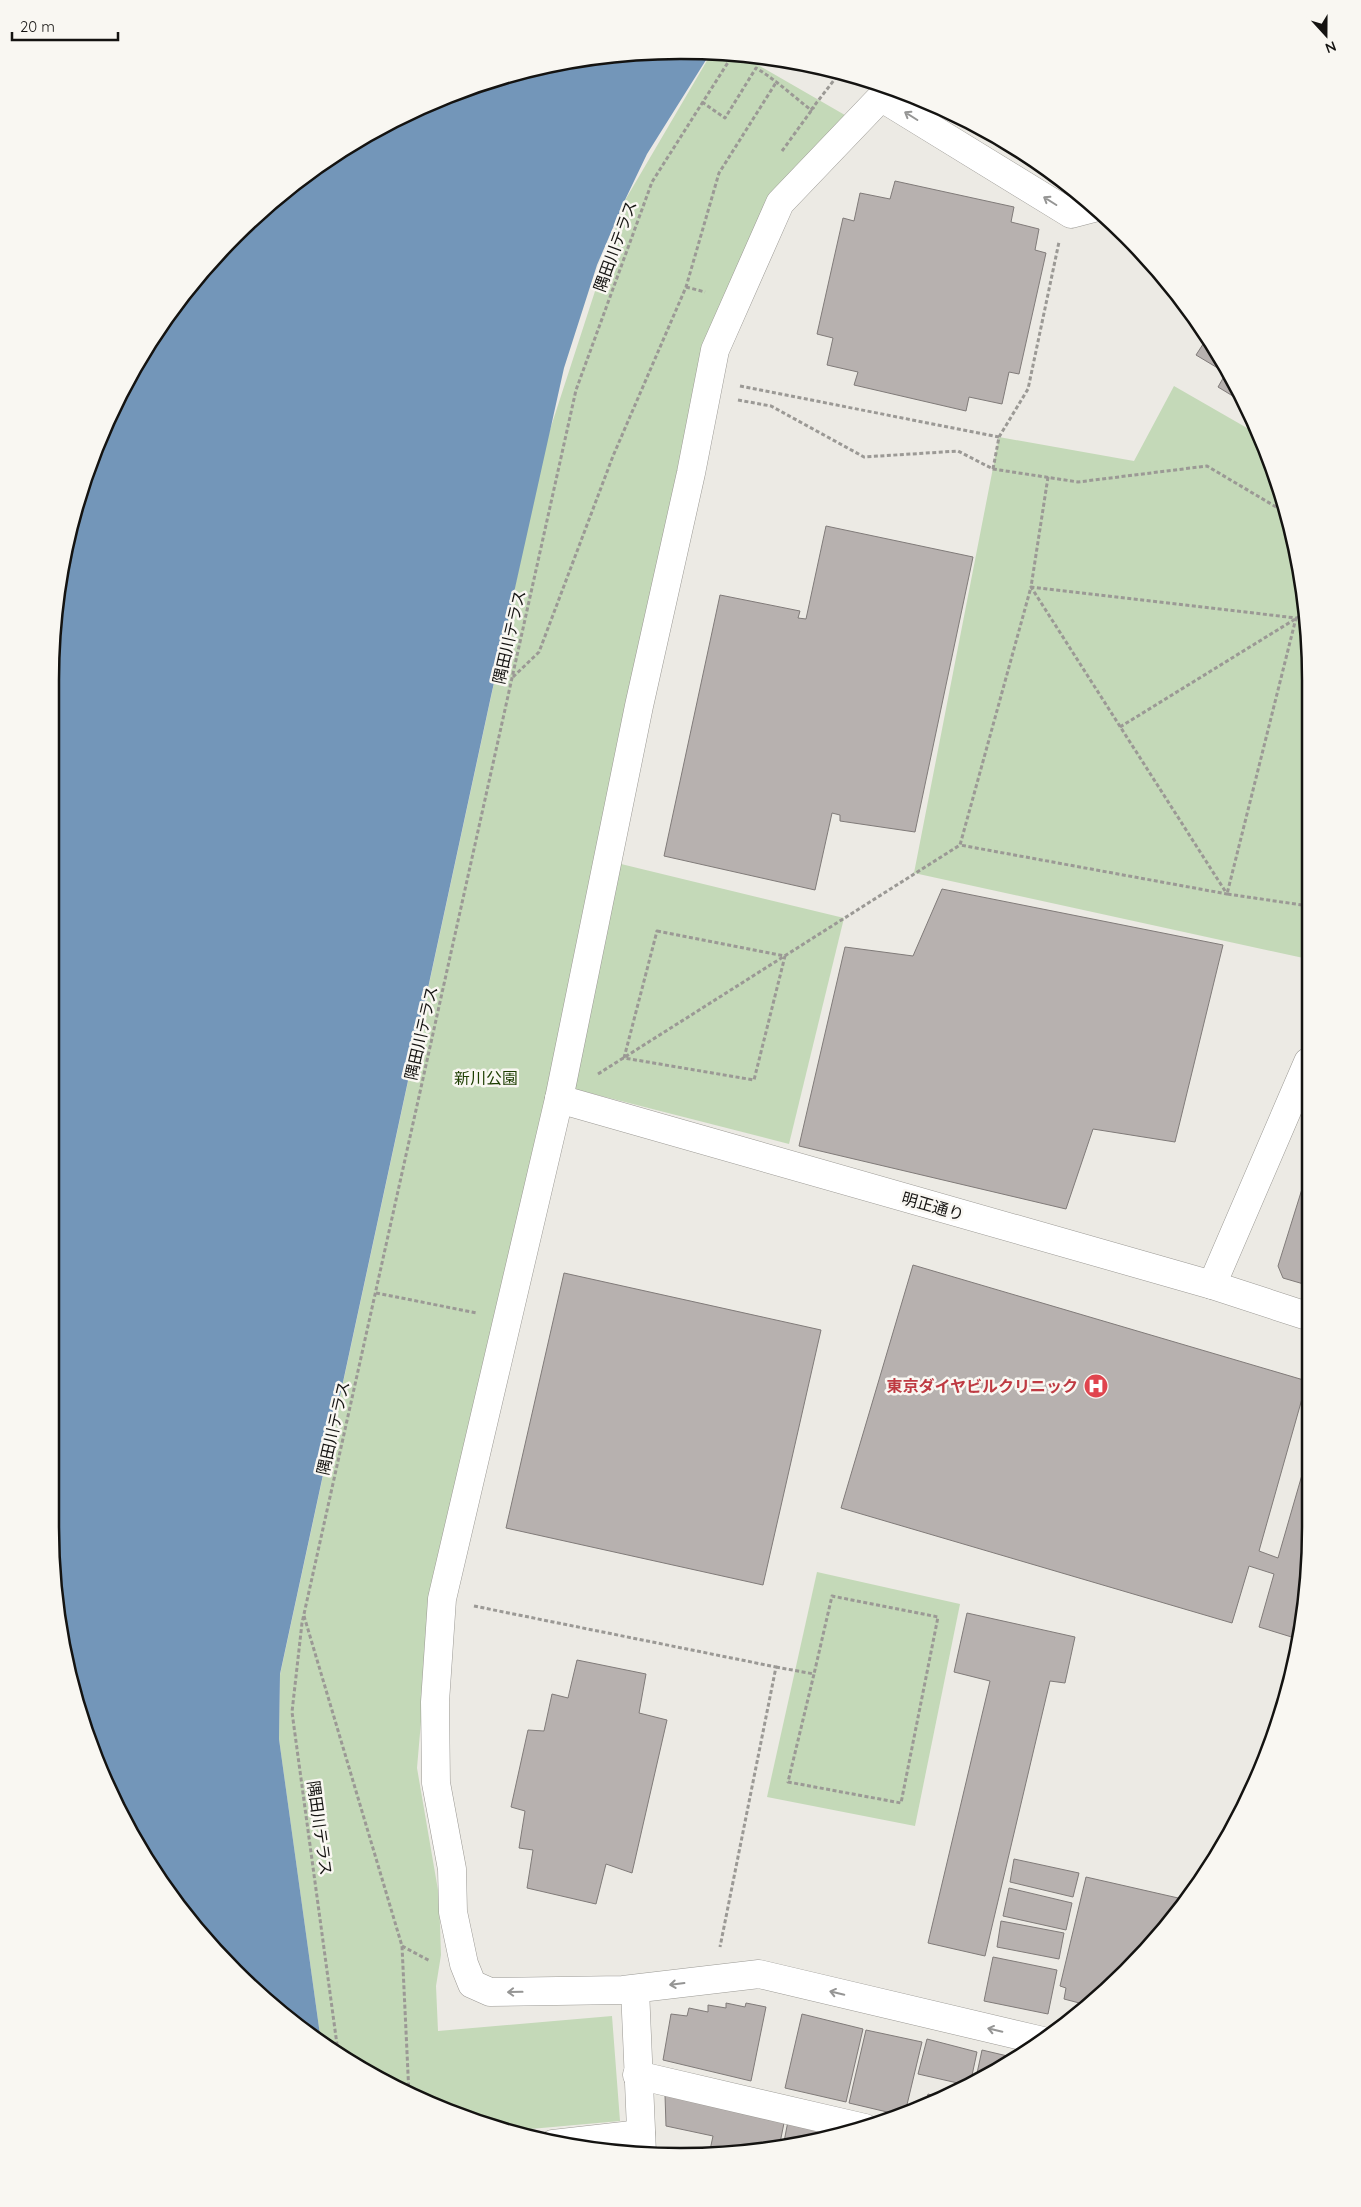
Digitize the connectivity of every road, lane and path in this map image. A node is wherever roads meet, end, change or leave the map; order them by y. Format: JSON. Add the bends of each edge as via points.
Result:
{"nodes":[{"id":1,"x":729,"y":61,"type":"edge"},
{"id":2,"x":835,"y":79,"type":"edge"},
{"id":3,"x":777,"y":81,"type":"junction"},
{"id":4,"x":885,"y":93,"type":"edge"},
{"id":5,"x":889,"y":95,"type":"edge"},
{"id":6,"x":702,"y":102,"type":"junction"},
{"id":7,"x":1082,"y":211,"type":"edge"},
{"id":8,"x":709,"y":387,"type":"junction"},
{"id":9,"x":999,"y":437,"type":"junction"},
{"id":10,"x":993,"y":469,"type":"junction"},
{"id":11,"x":1048,"y":477,"type":"junction"},
{"id":12,"x":1277,"y":508,"type":"edge"},
{"id":13,"x":1031,"y":588,"type":"junction"},
{"id":14,"x":1299,"y":616,"type":"edge"},
{"id":15,"x":1296,"y":618,"type":"junction"},
{"id":16,"x":512,"y":678,"type":"junction"},
{"id":17,"x":1120,"y":727,"type":"junction"},
{"id":18,"x":960,"y":845,"type":"junction"},
{"id":19,"x":1227,"y":894,"type":"junction"},
{"id":20,"x":1302,"y":905,"type":"edge"},
{"id":21,"x":785,"y":956,"type":"junction"},
{"id":22,"x":624,"y":1058,"type":"junction"},
{"id":23,"x":1302,"y":1077,"type":"edge"},
{"id":24,"x":559,"y":1099,"type":"junction"},
{"id":25,"x":1212,"y":1285,"type":"junction"},
{"id":26,"x":376,"y":1293,"type":"junction"},
{"id":27,"x":1302,"y":1314,"type":"edge"},
{"id":28,"x":507,"y":1319,"type":"junction"},
{"id":29,"x":442,"y":1599,"type":"junction"},
{"id":30,"x":304,"y":1615,"type":"junction"},
{"id":31,"x":776,"y":1667,"type":"junction"},
{"id":32,"x":814,"y":1674,"type":"junction"},
{"id":33,"x":714,"y":1980,"type":"junction"},
{"id":34,"x":635,"y":1989,"type":"junction"},
{"id":35,"x":1032,"y":2039,"type":"edge"},
{"id":36,"x":337,"y":2044,"type":"edge"},
{"id":37,"x":637,"y":2075,"type":"junction"},
{"id":38,"x":409,"y":2085,"type":"edge"},
{"id":39,"x":849,"y":2124,"type":"edge"},
{"id":40,"x":609,"y":2144,"type":"edge"},
{"id":41,"x":642,"y":2144,"type":"edge"}],
"edges":[{"from":1,"to":6,"type":"path","name":"隅田川テラス"},
{"from":2,"to":3,"type":"path","via":[[811,110]]},
{"from":3,"to":6,"type":"path","via":[[756,68],[725,118]]},
{"from":3,"to":16,"type":"path","via":[[719,173],[686,287],[613,456],[540,652]]},
{"from":4,"to":8,"type":"street","via":[[780,203],[715,350]]},
{"from":7,"to":5,"type":"street","one_way":true},
{"from":6,"to":16,"type":"path","name":"隅田川テラス","via":[[652,182],[576,390]]},
{"from":7,"to":9,"type":"path","via":[[1058,244],[1028,389]]},
{"from":8,"to":9,"type":"path"},
{"from":8,"to":10,"type":"path","via":[[771,406],[864,457],[958,451]]},
{"from":8,"to":24,"type":"street","via":[[639,706]]},
{"from":9,"to":10,"type":"path"},
{"from":10,"to":11,"type":"path"},
{"from":11,"to":12,"type":"path","via":[[1078,482],[1207,466]]},
{"from":11,"to":13,"type":"path"},
{"from":13,"to":15,"type":"path"},
{"from":13,"to":17,"type":"path"},
{"from":13,"to":18,"type":"path"},
{"from":14,"to":15,"type":"path"},
{"from":15,"to":17,"type":"path"},
{"from":15,"to":19,"type":"path"},
{"from":16,"to":26,"type":"path","name":"隅田川テラス"},
{"from":17,"to":19,"type":"path"},
{"from":18,"to":19,"type":"path"},
{"from":18,"to":21,"type":"path"},
{"from":19,"to":20,"type":"path"},
{"from":21,"to":22,"type":"path"},
{"from":21,"to":22,"type":"path","via":[[754,1080]]},
{"from":21,"to":22,"type":"path","via":[[657,931]]},
{"from":22,"to":24,"type":"path"},
{"from":23,"to":25,"type":"street"},
{"from":24,"to":25,"type":"street","name":"明正通り"},
{"from":24,"to":28,"type":"street"},
{"from":25,"to":27,"type":"street","name":"明正通り"},
{"from":26,"to":28,"type":"path"},
{"from":26,"to":30,"type":"path","name":"隅田川テラス"},
{"from":28,"to":29,"type":"street"},
{"from":29,"to":31,"type":"path"},
{"from":34,"to":29,"type":"street","one_way":true,"via":[[490,1992],[472,1984],[464,1964],[453,1912],[452,1869],[436,1783],[435,1702]]},
{"from":30,"to":36,"type":"path","name":"隅田川テラス","via":[[292,1712]]},
{"from":30,"to":38,"type":"path","via":[[402,1946]]},
{"from":31,"to":32,"type":"path"},
{"from":31,"to":33,"type":"path"},
{"from":32,"to":32,"type":"path","via":[[788,1782],[901,1803],[938,1617],[832,1596]]},
{"from":33,"to":34,"type":"street","one_way":true},
{"from":35,"to":33,"type":"street","one_way":true,"via":[[759,1974]]},
{"from":34,"to":37,"type":"street"},
{"from":37,"to":39,"type":"street"},
{"from":37,"to":41,"type":"street"},
{"from":40,"to":41,"type":"street"}]}
